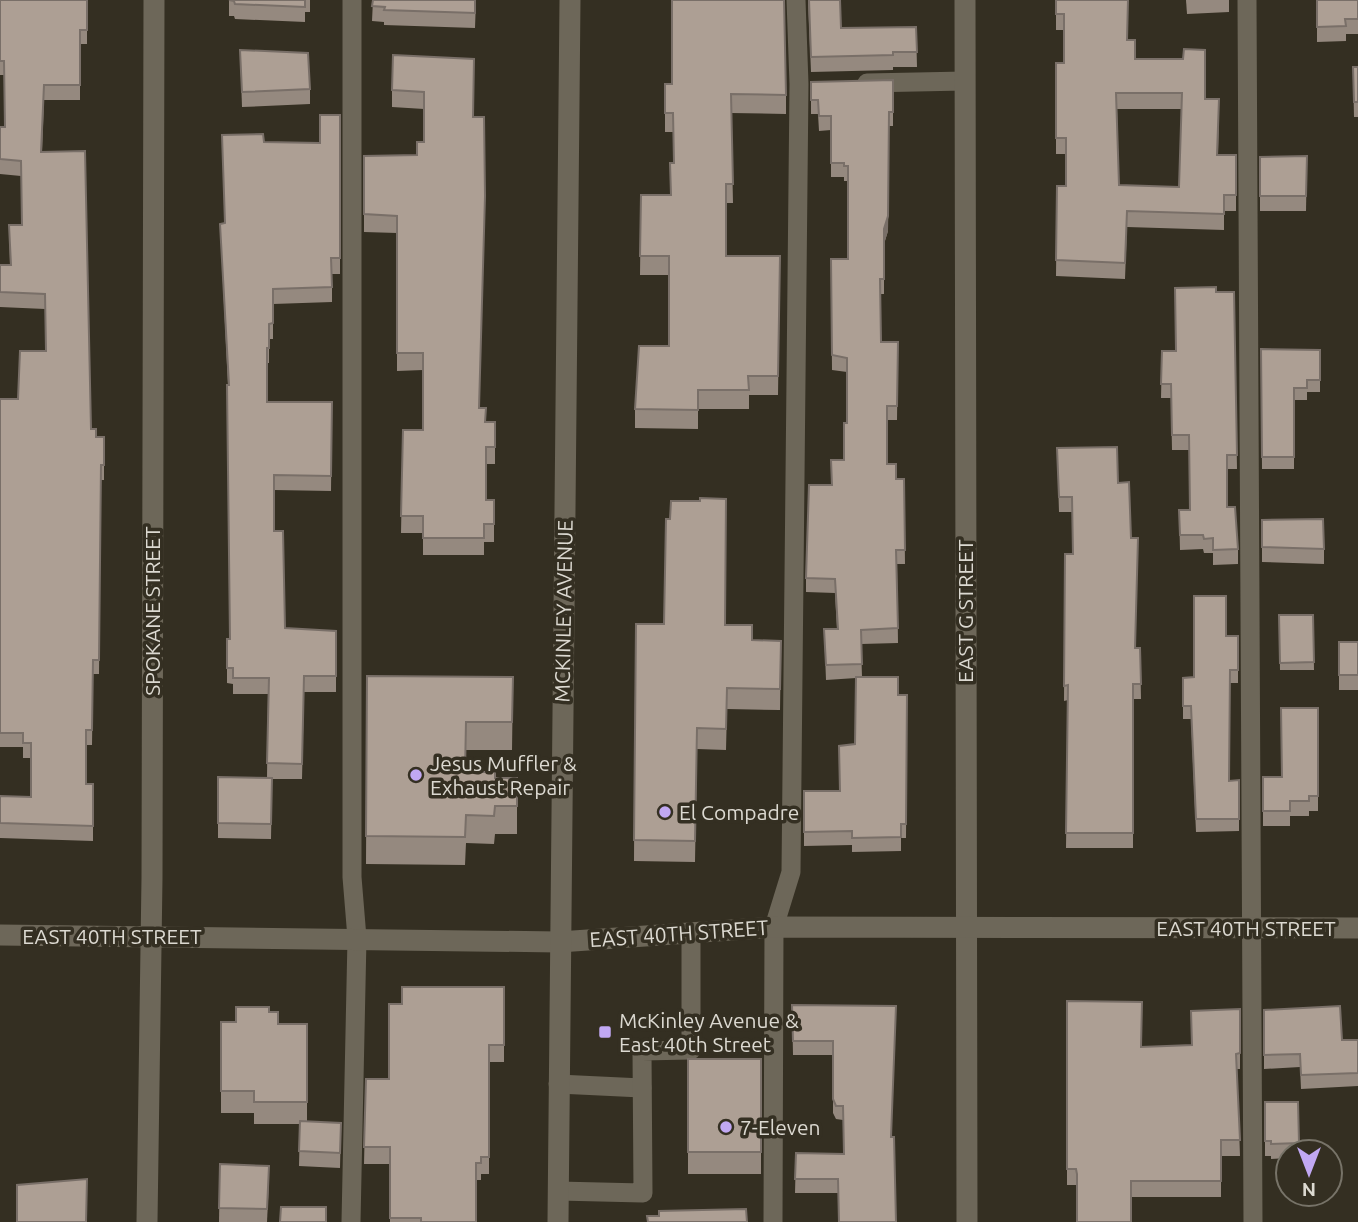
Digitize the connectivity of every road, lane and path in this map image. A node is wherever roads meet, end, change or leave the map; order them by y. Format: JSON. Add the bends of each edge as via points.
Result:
{"nodes":[{"id":1,"x":154,"y":0,"type":"edge"},
{"id":2,"x":352,"y":0,"type":"edge"},
{"id":3,"x":570,"y":0,"type":"edge"},
{"id":4,"x":796,"y":0,"type":"edge"},
{"id":5,"x":965,"y":0,"type":"edge"},
{"id":6,"x":1247,"y":0,"type":"edge"},
{"id":7,"x":965,"y":81,"type":"junction"},
{"id":8,"x":841,"y":83,"type":"edge"},
{"id":9,"x":774,"y":927,"type":"junction"},
{"id":10,"x":965,"y":927,"type":"junction"},
{"id":11,"x":1252,"y":928,"type":"junction"},
{"id":12,"x":1358,"y":928,"type":"edge"},
{"id":13,"x":691,"y":933,"type":"junction"},
{"id":14,"x":0,"y":936,"type":"edge"},
{"id":15,"x":151,"y":936,"type":"junction"},
{"id":16,"x":357,"y":938,"type":"junction"},
{"id":17,"x":559,"y":942,"type":"junction"},
{"id":18,"x":558,"y":1084,"type":"junction"},
{"id":19,"x":642,"y":1088,"type":"junction"},
{"id":20,"x":558,"y":1191,"type":"junction"},
{"id":21,"x":147,"y":1222,"type":"edge"},
{"id":22,"x":351,"y":1222,"type":"edge"},
{"id":23,"x":558,"y":1222,"type":"edge"},
{"id":24,"x":773,"y":1222,"type":"edge"},
{"id":25,"x":968,"y":1222,"type":"edge"},
{"id":26,"x":1252,"y":1222,"type":"edge"}],
"edges":[{"from":1,"to":15,"type":"street","name":"SPOKANE STREET"},
{"from":2,"to":16,"type":"lane","via":[[352,877]]},
{"from":3,"to":17,"type":"street","name":"MCKINLEY AVENUE"},
{"from":4,"to":9,"type":"lane","via":[[806,84],[791,872]]},
{"from":5,"to":7,"type":"street","name":"EAST G STREET"},
{"from":6,"to":11,"type":"lane"},
{"from":7,"to":8,"type":"lane"},
{"from":7,"to":10,"type":"street","name":"EAST G STREET"},
{"from":9,"to":10,"type":"street","name":"EAST 40TH STREET"},
{"from":9,"to":13,"type":"street","name":"EAST 40TH STREET"},
{"from":9,"to":24,"type":"lane"},
{"from":10,"to":11,"type":"street","name":"EAST 40TH STREET"},
{"from":10,"to":25,"type":"street","name":"EAST G STREET"},
{"from":11,"to":12,"type":"street","name":"EAST 40TH STREET"},
{"from":11,"to":26,"type":"lane"},
{"from":13,"to":17,"type":"street","name":"EAST 40TH STREET"},
{"from":13,"to":19,"type":"lane","via":[[691,1050],[642,1051]]},
{"from":14,"to":15,"type":"street","name":"EAST 40TH STREET"},
{"from":15,"to":16,"type":"street","name":"EAST 40TH STREET"},
{"from":15,"to":21,"type":"street","name":"SPOKANE STREET"},
{"from":16,"to":17,"type":"street","name":"EAST 40TH STREET"},
{"from":16,"to":22,"type":"lane"},
{"from":17,"to":18,"type":"street","name":"MCKINLEY AVENUE"},
{"from":18,"to":19,"type":"lane"},
{"from":18,"to":20,"type":"street","name":"MCKINLEY AVENUE"},
{"from":19,"to":20,"type":"lane","via":[[643,1194]]},
{"from":20,"to":23,"type":"street","name":"MCKINLEY AVENUE"}]}
